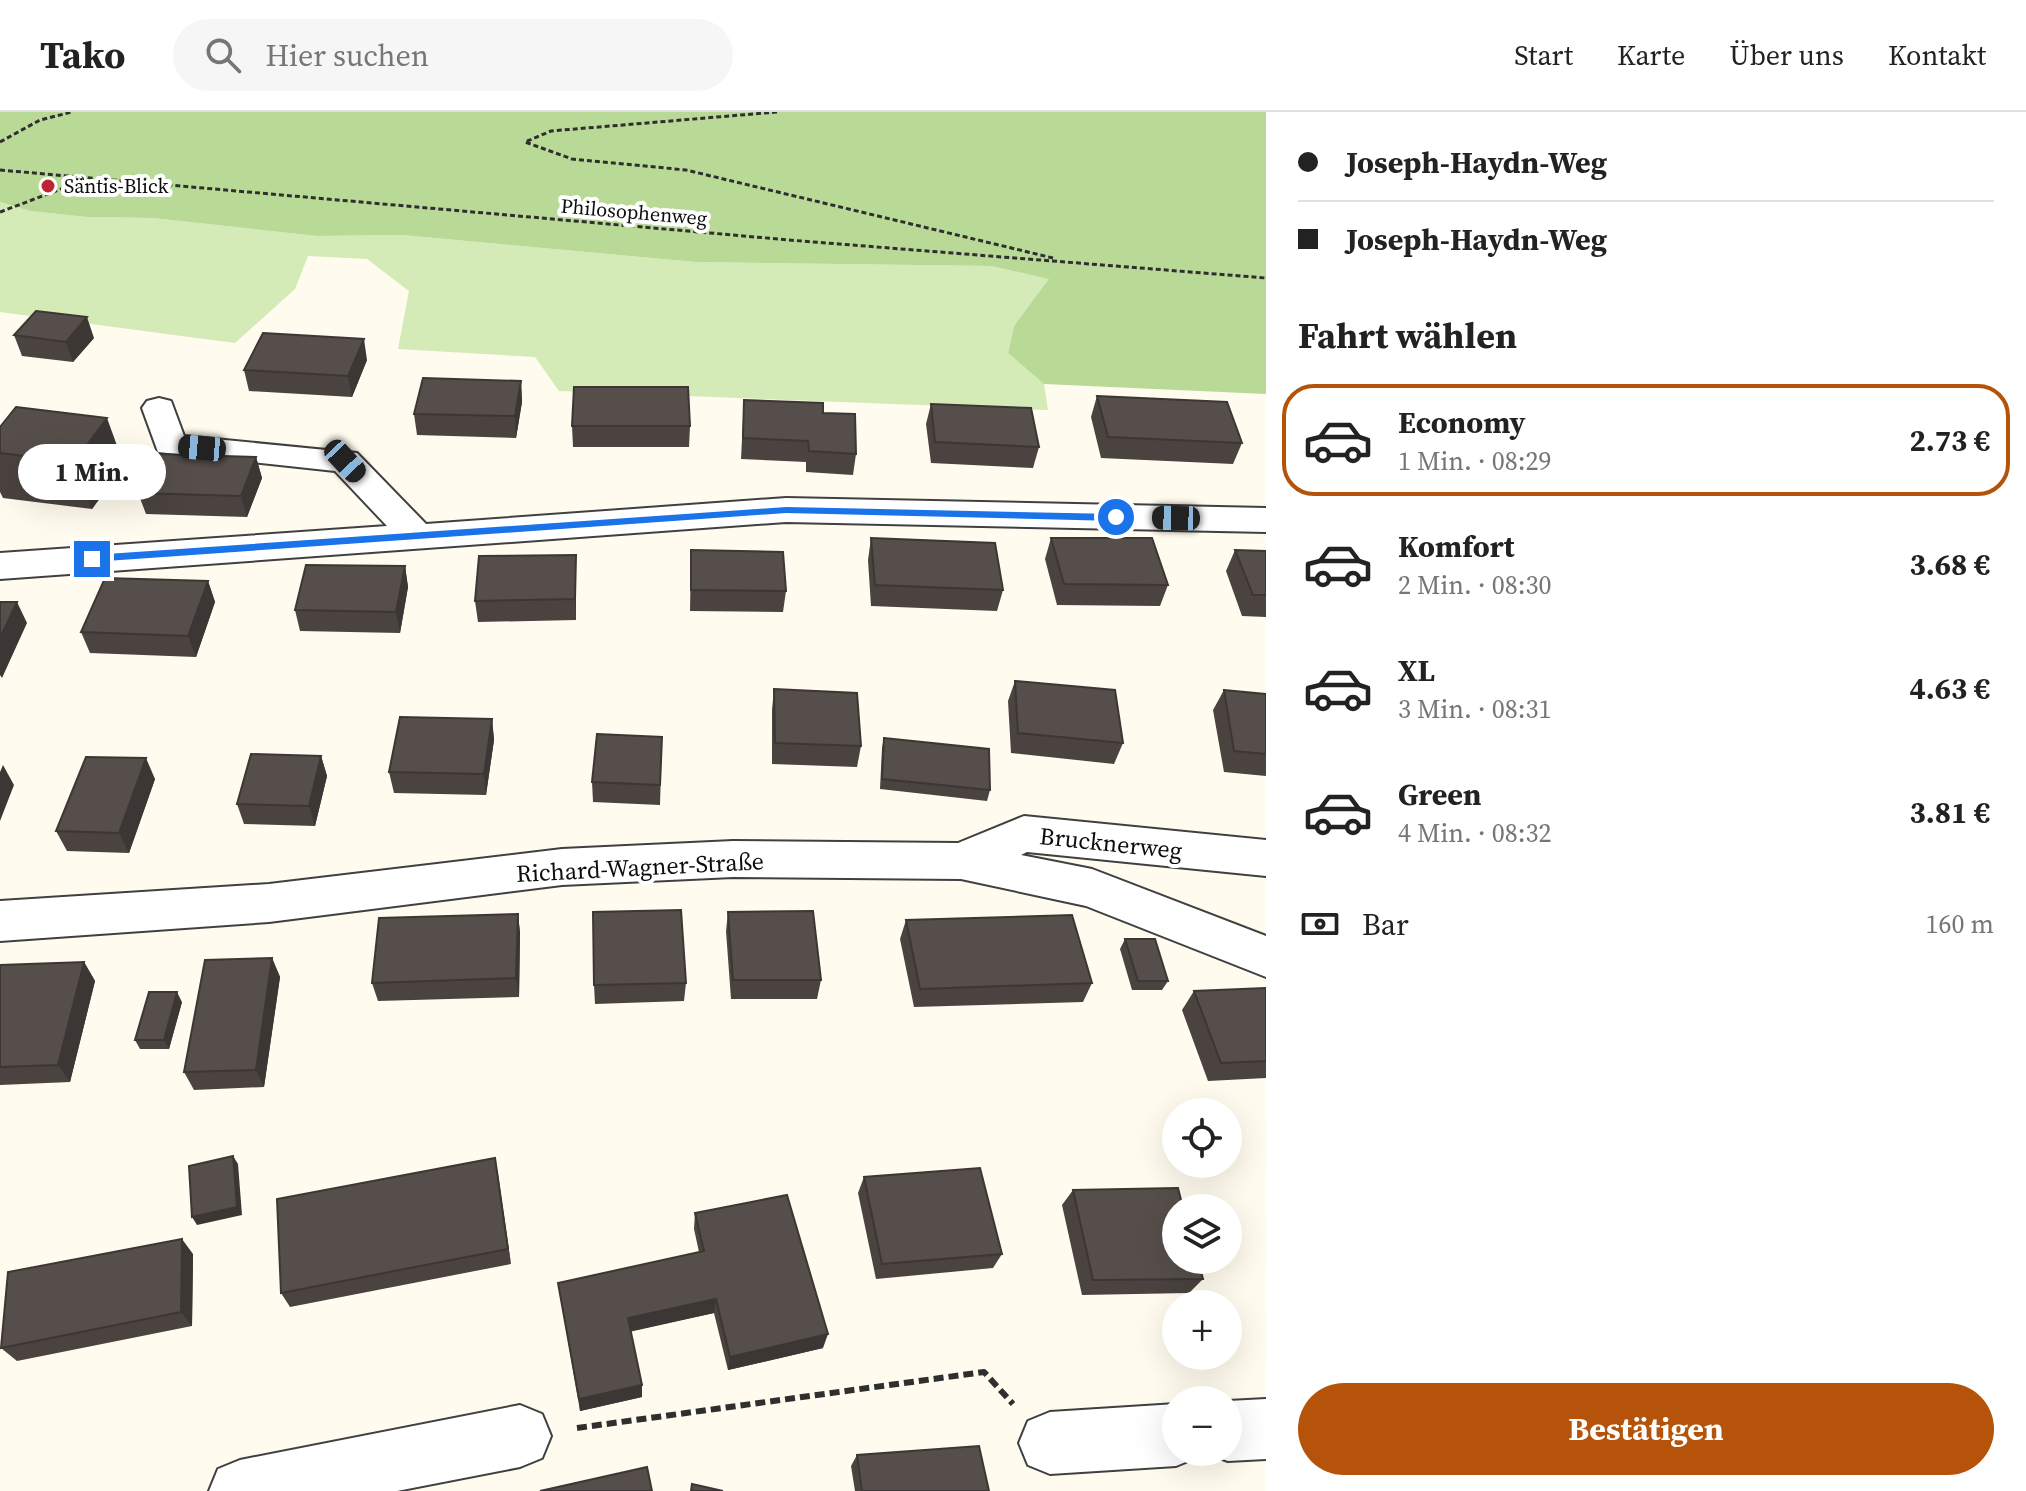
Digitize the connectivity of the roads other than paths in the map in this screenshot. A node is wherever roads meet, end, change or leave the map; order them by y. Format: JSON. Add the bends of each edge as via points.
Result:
{"nodes":[{"id":1,"x":159,"y":408,"type":"dead end"},
{"id":2,"x":1266,"y":520,"type":"edge"},
{"id":3,"x":415,"y":534,"type":"junction"},
{"id":4,"x":0,"y":566,"type":"edge"},
{"id":5,"x":1266,"y":858,"type":"edge"},
{"id":6,"x":961,"y":861,"type":"junction"},
{"id":7,"x":0,"y":921,"type":"edge"},
{"id":8,"x":1266,"y":957,"type":"edge"},
{"id":9,"x":1266,"y":1429,"type":"edge"},
{"id":10,"x":1242,"y":1430,"type":"edge"},
{"id":11,"x":520,"y":1436,"type":"road end"},
{"id":12,"x":1162,"y":1436,"type":"edge"},
{"id":13,"x":1050,"y":1443,"type":"dead end"},
{"id":14,"x":240,"y":1491,"type":"edge"}],
"edges":[{"from":1,"to":3,"type":"street","via":[[170,445],[345,461]]},
{"from":2,"to":3,"type":"street","via":[[786,510]]},
{"from":3,"to":4,"type":"street"},
{"from":5,"to":6,"type":"street","name":"Brucknerweg","via":[[1024,834]]},
{"from":6,"to":7,"type":"street","name":"Richard-Wagner-Straße","via":[[733,859],[562,867],[269,903]]},
{"from":6,"to":8,"type":"street","name":"Richard-Wagner-Straße","via":[[1092,888]]},
{"from":9,"to":10,"type":"street"},
{"from":11,"to":14,"type":"street"},
{"from":12,"to":13,"type":"street"}]}
